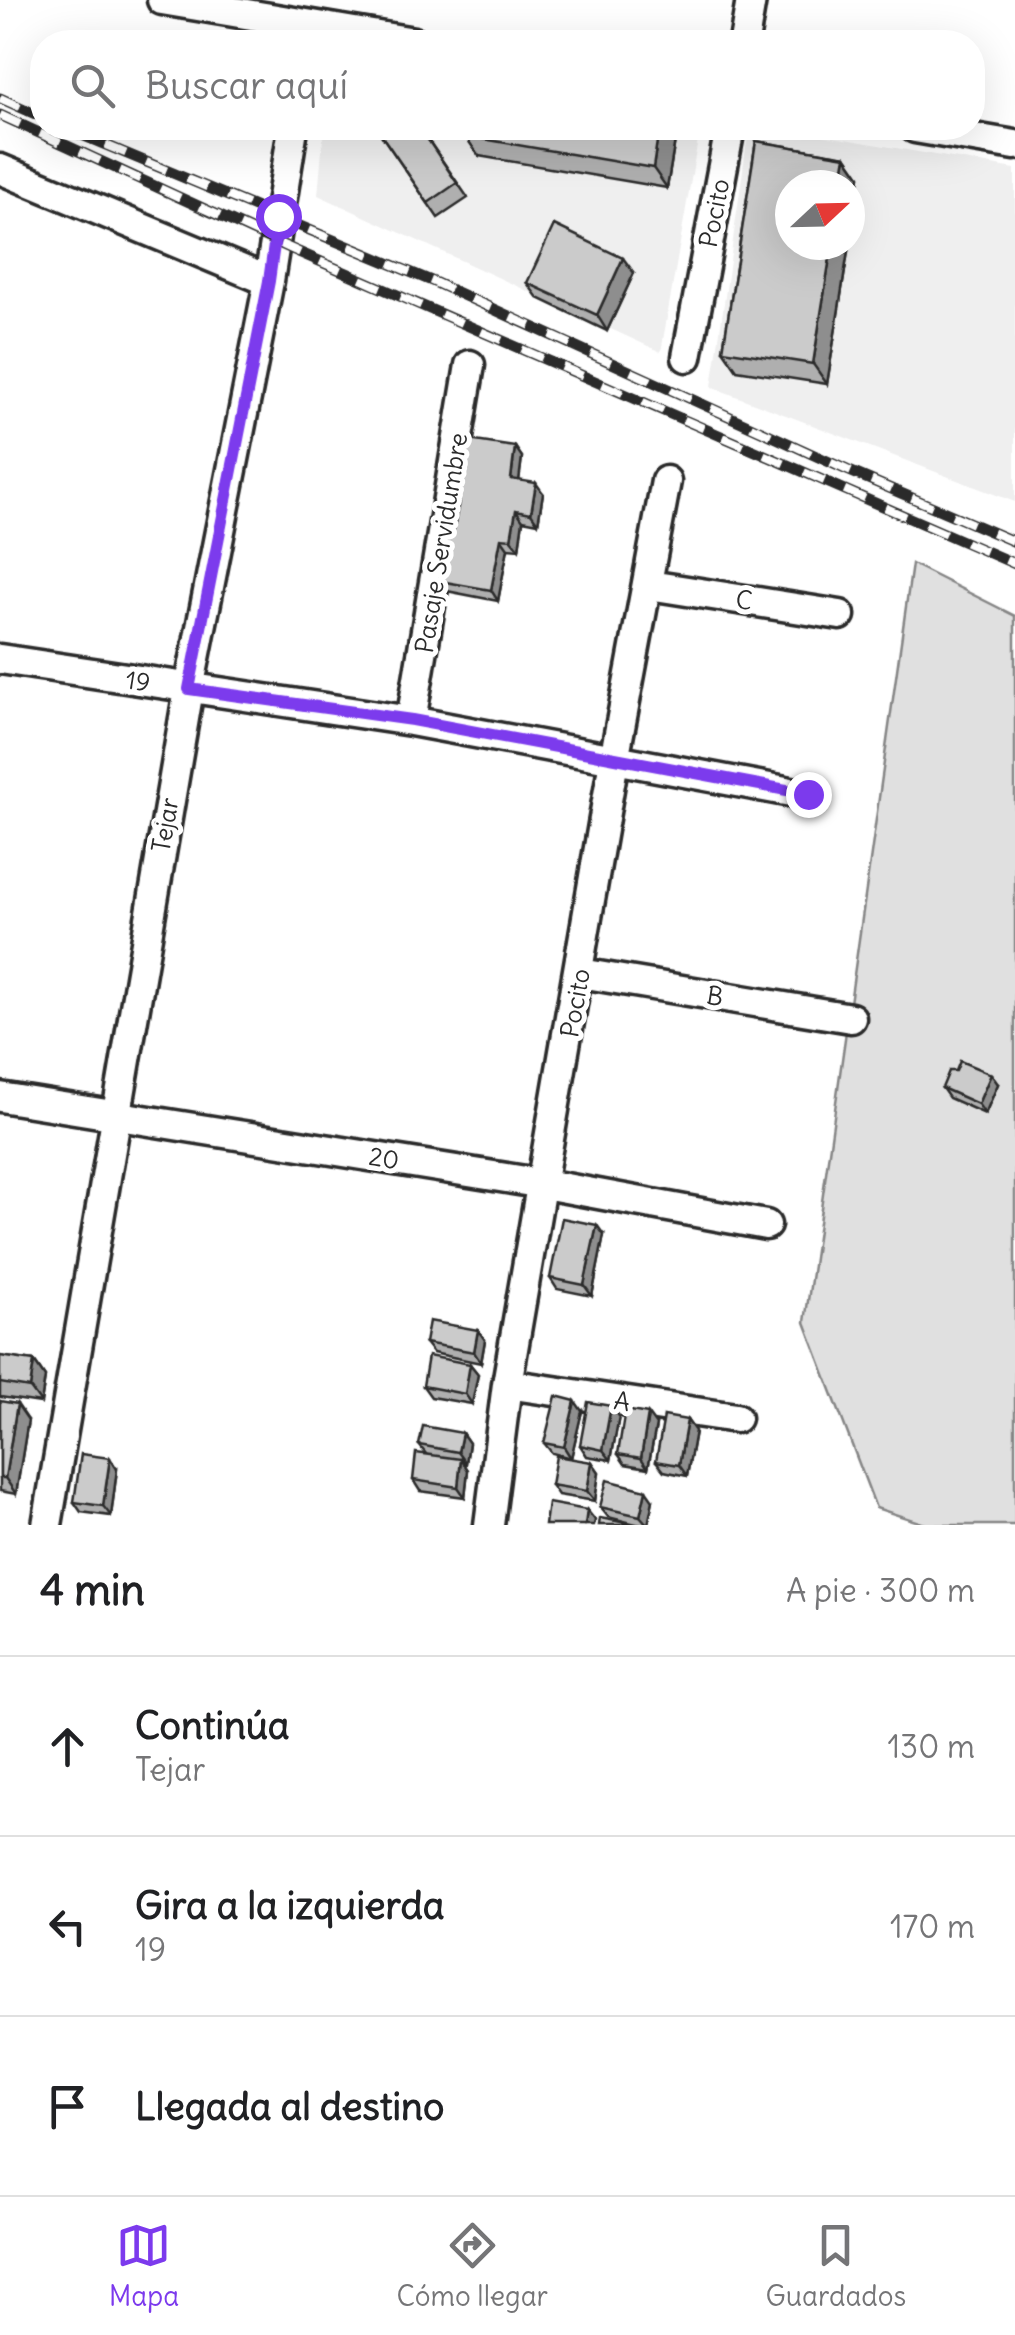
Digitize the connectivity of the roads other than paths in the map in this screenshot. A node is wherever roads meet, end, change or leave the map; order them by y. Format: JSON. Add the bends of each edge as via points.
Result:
{"nodes":[{"id":1,"x":162,"y":0,"type":"edge"},
{"id":2,"x":751,"y":0,"type":"edge"},
{"id":3,"x":312,"y":23,"type":"edge"},
{"id":4,"x":350,"y":30,"type":"edge"},
{"id":5,"x":746,"y":30,"type":"edge"},
{"id":6,"x":291,"y":140,"type":"edge"},
{"id":7,"x":728,"y":140,"type":"edge"},
{"id":8,"x":985,"y":140,"type":"edge"},
{"id":9,"x":1015,"y":145,"type":"edge"},
{"id":10,"x":0,"y":169,"type":"edge"},
{"id":11,"x":269,"y":281,"type":"junction"},
{"id":12,"x":687,"y":357,"type":"dead end"},
{"id":13,"x":470,"y":365,"type":"dead end"},
{"id":14,"x":666,"y":482,"type":"dead end"},
{"id":15,"x":649,"y":585,"type":"junction"},
{"id":16,"x":840,"y":614,"type":"dead end"},
{"id":17,"x":0,"y":660,"type":"edge"},
{"id":18,"x":189,"y":689,"type":"junction"},
{"id":19,"x":412,"y":720,"type":"junction"},
{"id":20,"x":614,"y":760,"type":"junction"},
{"id":21,"x":808,"y":794,"type":"dead end"},
{"id":22,"x":580,"y":973,"type":"junction"},
{"id":23,"x":851,"y":1018,"type":"dead end"},
{"id":24,"x":0,"y":1097,"type":"edge"},
{"id":25,"x":116,"y":1115,"type":"junction"},
{"id":26,"x":544,"y":1184,"type":"junction"},
{"id":27,"x":766,"y":1224,"type":"dead end"},
{"id":28,"x":508,"y":1384,"type":"junction"},
{"id":29,"x":736,"y":1418,"type":"dead end"},
{"id":30,"x":47,"y":1525,"type":"edge"},
{"id":31,"x":489,"y":1525,"type":"edge"}],
"edges":[{"from":1,"to":3,"type":"street"},
{"from":2,"to":5,"type":"street"},
{"from":3,"to":4,"type":"street"},
{"from":6,"to":11,"type":"street","name":"Tejar"},
{"from":7,"to":12,"type":"street","name":"Pocito"},
{"from":8,"to":9,"type":"street"},
{"from":10,"to":11,"type":"street"},
{"from":11,"to":18,"type":"street","name":"Tejar"},
{"from":13,"to":19,"type":"street","name":"Pasaje Servidumbre"},
{"from":14,"to":15,"type":"street","name":"Pocito"},
{"from":15,"to":16,"type":"street","name":"C"},
{"from":15,"to":20,"type":"street","name":"Pocito"},
{"from":17,"to":18,"type":"street","name":"19"},
{"from":18,"to":19,"type":"street","name":"19"},
{"from":18,"to":25,"type":"street","name":"Tejar"},
{"from":19,"to":20,"type":"street","name":"19"},
{"from":20,"to":21,"type":"street","name":"19"},
{"from":20,"to":22,"type":"street","name":"Pocito"},
{"from":22,"to":23,"type":"street","name":"B"},
{"from":22,"to":26,"type":"street","name":"Pocito"},
{"from":24,"to":25,"type":"street","name":"20"},
{"from":25,"to":26,"type":"street","name":"20"},
{"from":25,"to":30,"type":"street","name":"Tejar"},
{"from":26,"to":27,"type":"street","name":"20"},
{"from":26,"to":28,"type":"street","name":"Pocito"},
{"from":28,"to":29,"type":"street","name":"A"},
{"from":28,"to":31,"type":"street","name":"Pocito"}]}
